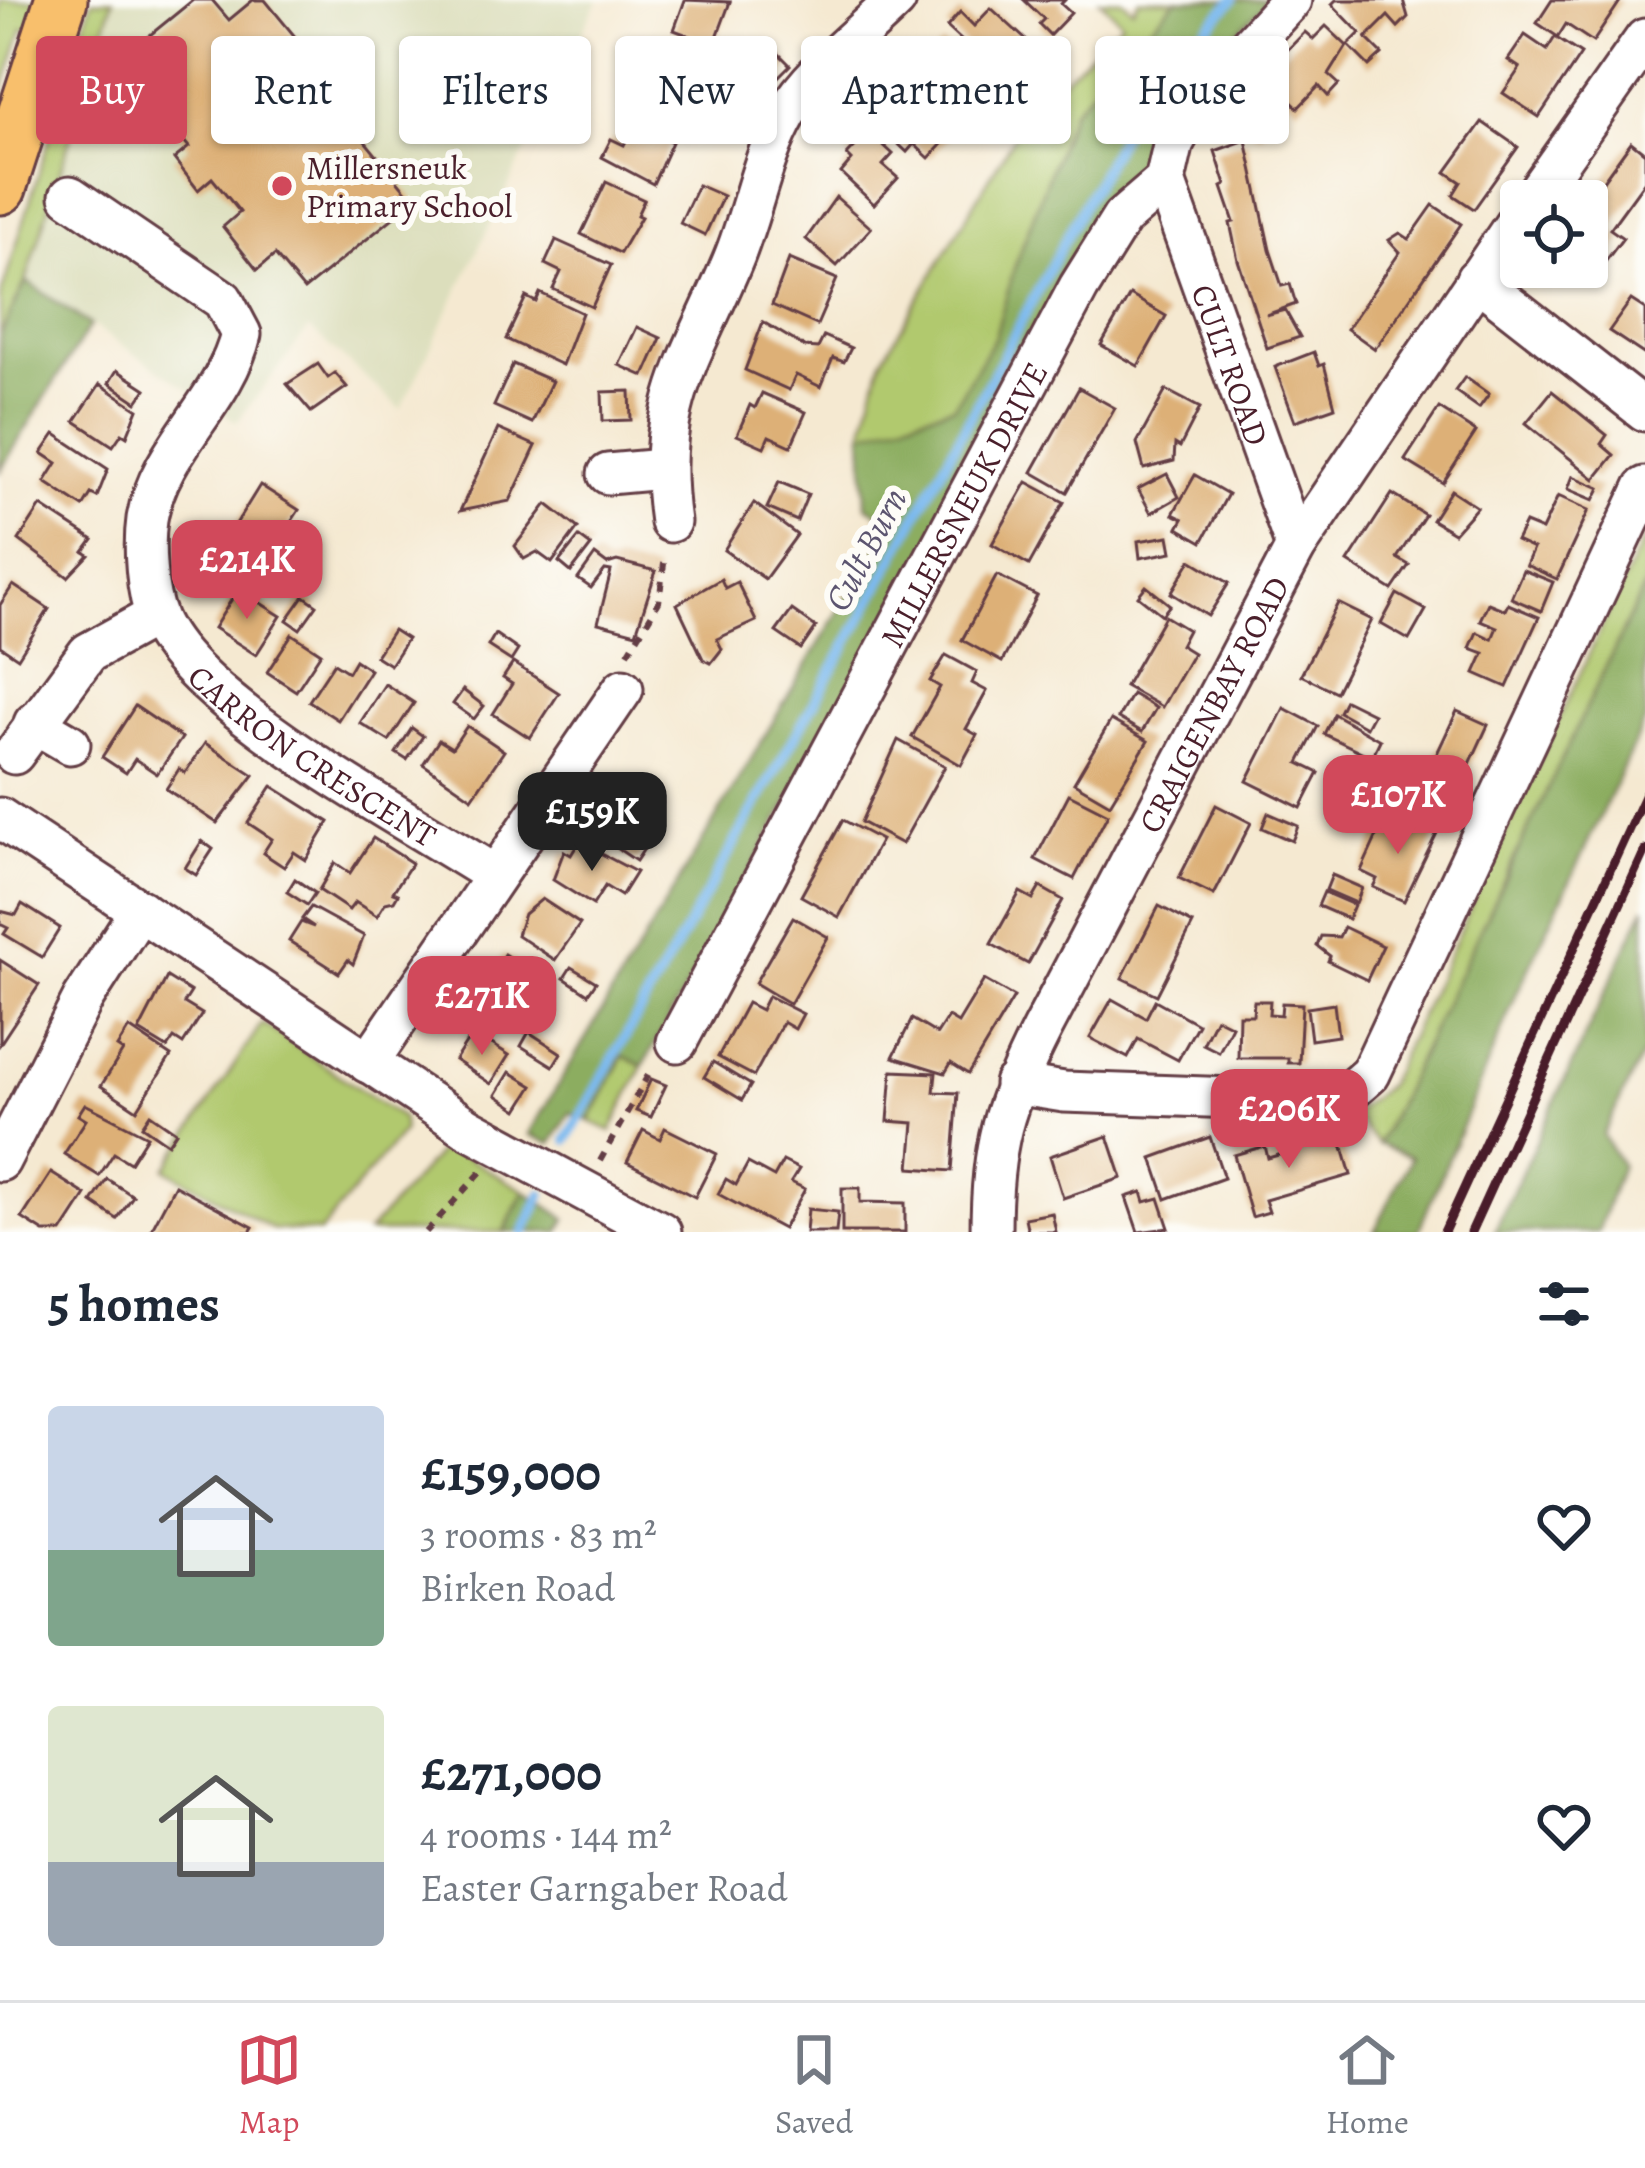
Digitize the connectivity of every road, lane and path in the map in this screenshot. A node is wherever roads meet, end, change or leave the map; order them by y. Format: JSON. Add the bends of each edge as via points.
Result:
{"nodes":[{"id":1,"x":61,"y":0,"type":"edge"},
{"id":2,"x":896,"y":0,"type":"edge"},
{"id":3,"x":1291,"y":0,"type":"edge"},
{"id":4,"x":1645,"y":39,"type":"edge"},
{"id":5,"x":1546,"y":180,"type":"edge"},
{"id":6,"x":1165,"y":182,"type":"junction"},
{"id":7,"x":0,"y":188,"type":"edge"},
{"id":8,"x":70,"y":196,"type":"dead end"},
{"id":9,"x":1500,"y":244,"type":"edge"},
{"id":10,"x":1476,"y":279,"type":"junction"},
{"id":11,"x":1645,"y":411,"type":"edge"},
{"id":12,"x":663,"y":469,"type":"junction"},
{"id":13,"x":608,"y":474,"type":"dead end"},
{"id":14,"x":1645,"y":488,"type":"edge"},
{"id":15,"x":670,"y":522,"type":"joint"},
{"id":16,"x":1296,"y":547,"type":"junction"},
{"id":17,"x":155,"y":616,"type":"junction"},
{"id":18,"x":622,"y":688,"type":"joint"},
{"id":19,"x":70,"y":744,"type":"dead end"},
{"id":20,"x":0,"y":818,"type":"edge"},
{"id":21,"x":494,"y":875,"type":"junction"},
{"id":22,"x":140,"y":910,"type":"junction"},
{"id":23,"x":677,"y":1042,"type":"joint"},
{"id":24,"x":368,"y":1063,"type":"junction"},
{"id":25,"x":1014,"y":1084,"type":"junction"},
{"id":26,"x":11,"y":1114,"type":"edge"},
{"id":27,"x":503,"y":1147,"type":"junction"},
{"id":28,"x":0,"y":1160,"type":"edge"},
{"id":29,"x":584,"y":1190,"type":"junction"},
{"id":30,"x":426,"y":1232,"type":"edge"},
{"id":31,"x":661,"y":1232,"type":"edge"},
{"id":32,"x":991,"y":1232,"type":"edge"}],
"edges":[{"from":1,"to":7,"type":"main road"},
{"from":2,"to":12,"type":"street","via":[[789,110],[733,259],[679,372]]},
{"from":3,"to":6,"type":"street","via":[[1195,105],[1174,142]]},
{"from":4,"to":5,"type":"street"},
{"from":6,"to":16,"type":"street","name":"CULT ROAD"},
{"from":6,"to":23,"type":"street","name":"MILLERSNEUK DRIVE","via":[[1122,218],[1079,287]]},
{"from":8,"to":17,"type":"street","via":[[223,300],[241,334],[235,360],[167,464],[147,520]]},
{"from":9,"to":10,"type":"street","name":"CRAIGENBAY ROAD"},
{"from":10,"to":11,"type":"street"},
{"from":10,"to":16,"type":"street","name":"CRAIGENBAY ROAD"},
{"from":12,"to":13,"type":"street"},
{"from":12,"to":15,"type":"street"},
{"from":14,"to":25,"type":"street","via":[[1370,1074],[1348,1093],[1318,1101]]},
{"from":15,"to":18,"type":"path","via":[[663,524],[658,602],[610,681]]},
{"from":16,"to":25,"type":"street","name":"CRAIGENBAY ROAD"},
{"from":17,"to":19,"type":"street","via":[[88,652],[24,738]]},
{"from":17,"to":21,"type":"street","name":"CARRON CRESCENT","via":[[229,705]]},
{"from":18,"to":21,"type":"street"},
{"from":20,"to":22,"type":"street"},
{"from":21,"to":24,"type":"street"},
{"from":22,"to":24,"type":"street"},
{"from":22,"to":26,"type":"street"},
{"from":23,"to":29,"type":"path","via":[[668,1039]]},
{"from":24,"to":27,"type":"street"},
{"from":25,"to":32,"type":"street","name":"CRAIGENBAY ROAD","via":[[993,1145]]},
{"from":26,"to":28,"type":"street"},
{"from":27,"to":29,"type":"street"},
{"from":27,"to":30,"type":"path"},
{"from":29,"to":31,"type":"street"}]}
